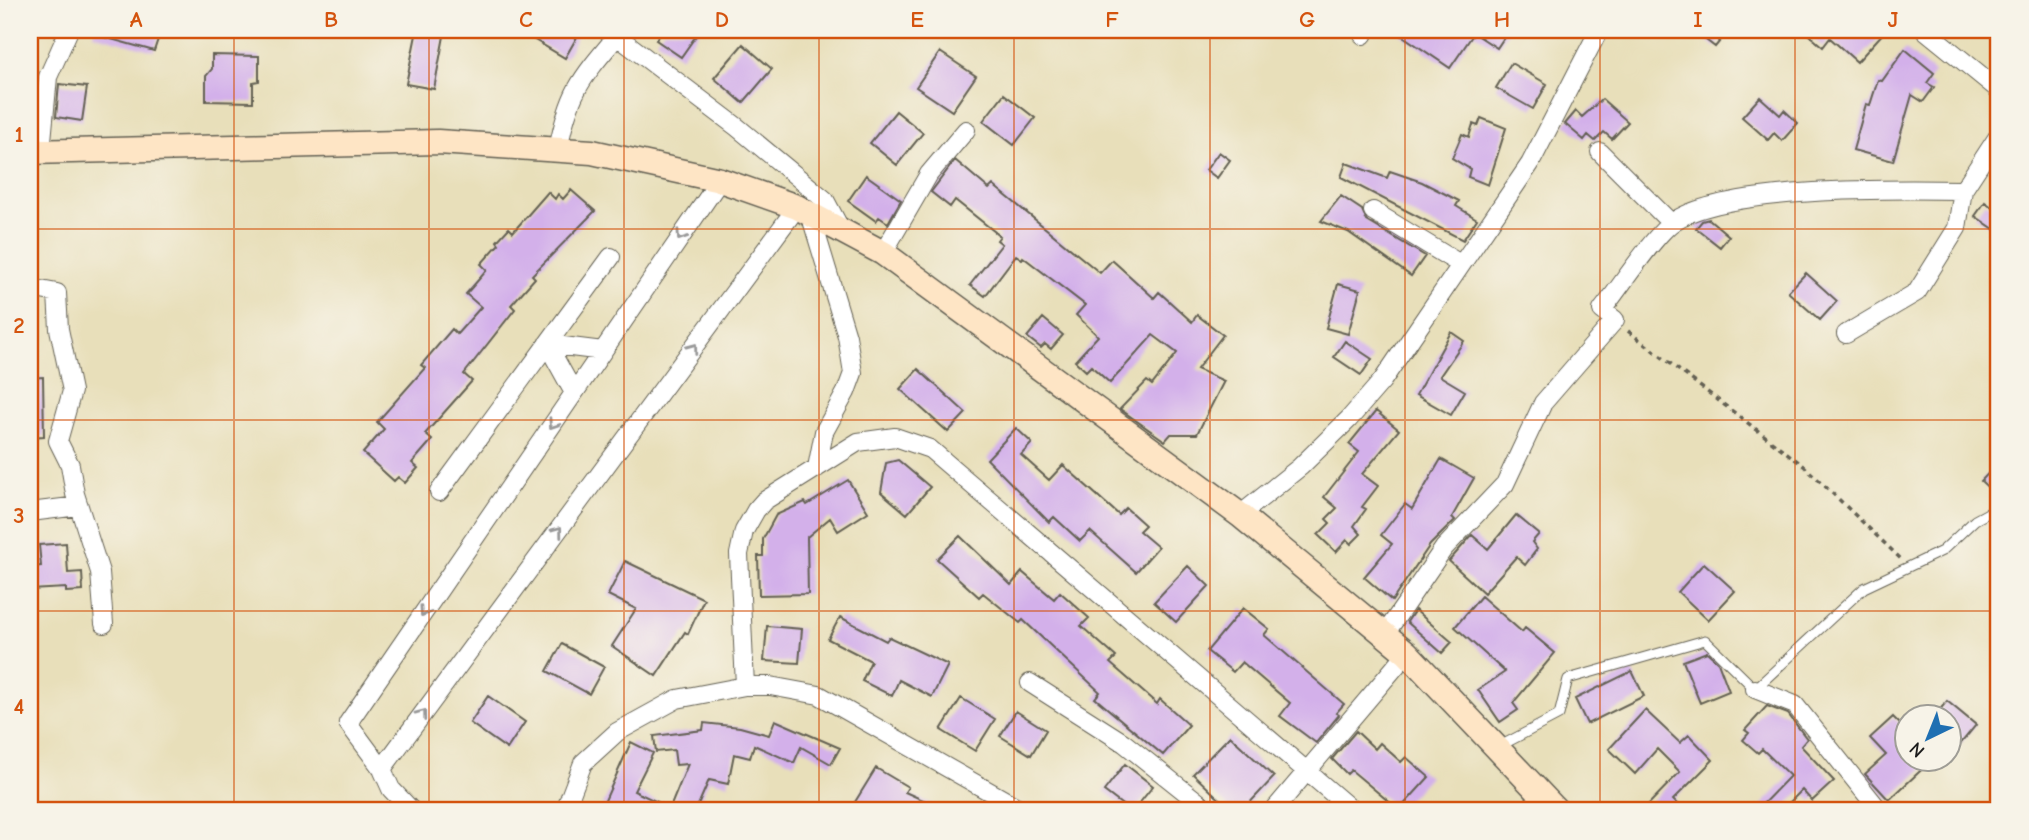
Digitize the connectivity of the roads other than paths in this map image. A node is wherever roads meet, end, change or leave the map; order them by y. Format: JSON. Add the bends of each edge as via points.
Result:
{"nodes":[{"id":1,"x":69,"y":30,"type":"edge"},
{"id":2,"x":1600,"y":30,"type":"edge"},
{"id":3,"x":1925,"y":30,"type":"edge"},
{"id":4,"x":613,"y":33,"type":"edge"},
{"id":5,"x":1999,"y":90,"type":"edge"},
{"id":6,"x":966,"y":130,"type":"dead end"},
{"id":7,"x":1999,"y":135,"type":"edge"},
{"id":8,"x":558,"y":150,"type":"junction"},
{"id":9,"x":35,"y":151,"type":"edge"},
{"id":10,"x":1600,"y":152,"type":"dead end"},
{"id":11,"x":720,"y":180,"type":"junction"},
{"id":12,"x":1963,"y":190,"type":"junction"},
{"id":13,"x":1373,"y":211,"type":"dead end"},
{"id":14,"x":804,"y":212,"type":"junction"},
{"id":15,"x":1671,"y":223,"type":"junction"},
{"id":16,"x":841,"y":230,"type":"junction"},
{"id":17,"x":883,"y":253,"type":"junction"},
{"id":18,"x":611,"y":257,"type":"dead end"},
{"id":19,"x":1460,"y":264,"type":"junction"},
{"id":20,"x":30,"y":288,"type":"edge"},
{"id":21,"x":1846,"y":334,"type":"dead end"},
{"id":22,"x":547,"y":344,"type":"junction"},
{"id":23,"x":603,"y":351,"type":"junction"},
{"id":24,"x":574,"y":393,"type":"junction"},
{"id":25,"x":817,"y":468,"type":"junction"},
{"id":26,"x":439,"y":492,"type":"dead end"},
{"id":27,"x":79,"y":506,"type":"junction"},
{"id":28,"x":1999,"y":508,"type":"edge"},
{"id":29,"x":30,"y":512,"type":"edge"},
{"id":30,"x":1240,"y":515,"type":"junction"},
{"id":31,"x":104,"y":624,"type":"dead end"},
{"id":32,"x":1385,"y":634,"type":"junction"},
{"id":33,"x":1408,"y":653,"type":"junction"},
{"id":34,"x":1030,"y":683,"type":"dead end"},
{"id":35,"x":745,"y":686,"type":"junction"},
{"id":36,"x":1755,"y":689,"type":"junction"},
{"id":37,"x":1499,"y":747,"type":"junction"},
{"id":38,"x":382,"y":769,"type":"junction"},
{"id":39,"x":1308,"y":773,"type":"junction"},
{"id":40,"x":411,"y":810,"type":"edge"},
{"id":41,"x":565,"y":810,"type":"edge"},
{"id":42,"x":1022,"y":810,"type":"edge"},
{"id":43,"x":1208,"y":810,"type":"edge"},
{"id":44,"x":1274,"y":810,"type":"edge"},
{"id":45,"x":1352,"y":810,"type":"edge"},
{"id":46,"x":1556,"y":810,"type":"edge"},
{"id":47,"x":1879,"y":810,"type":"edge"}],
"edges":[{"from":1,"to":9,"type":"street","via":[[48,77]]},
{"from":2,"to":19,"type":"street","via":[[1530,164]]},
{"from":3,"to":5,"type":"street"},
{"from":4,"to":8,"type":"street","via":[[577,84]]},
{"from":4,"to":16,"type":"street","via":[[825,200]]},
{"from":6,"to":17,"type":"street","via":[[929,174]]},
{"from":7,"to":12,"type":"street"},
{"from":8,"to":9,"type":"main road","via":[[438,142]]},
{"from":8,"to":11,"type":"main road","via":[[592,152]]},
{"from":10,"to":15,"type":"street"},
{"from":11,"to":14,"type":"main road"},
{"from":11,"to":23,"type":"street","one_way":true},
{"from":12,"to":15,"type":"street","via":[[1810,193],[1698,208]]},
{"from":12,"to":21,"type":"street","via":[[1957,228],[1917,292]]},
{"from":13,"to":19,"type":"street"},
{"from":14,"to":16,"type":"main road"},
{"from":14,"to":25,"type":"street","via":[[847,336],[853,373],[824,432]]},
{"from":38,"to":14,"type":"street","one_way":true},
{"from":15,"to":32,"type":"street","via":[[1602,310],[1615,320],[1543,402],[1505,484],[1444,548]]},
{"from":16,"to":17,"type":"main road"},
{"from":17,"to":30,"type":"main road"},
{"from":18,"to":22,"type":"street"},
{"from":19,"to":30,"type":"street","via":[[1382,381],[1349,419],[1300,467]]},
{"from":20,"to":27,"type":"street","via":[[57,293],[72,391],[58,441],[70,465]]},
{"from":22,"to":23,"type":"street"},
{"from":22,"to":24,"type":"street"},
{"from":22,"to":26,"type":"street"},
{"from":23,"to":24,"type":"street"},
{"from":24,"to":38,"type":"street","one_way":true,"via":[[348,723]]},
{"from":25,"to":35,"type":"street","via":[[764,501],[744,531],[738,567]]},
{"from":25,"to":39,"type":"street","via":[[870,438],[907,439],[930,449]]},
{"from":27,"to":29,"type":"street"},
{"from":27,"to":31,"type":"street","via":[[100,572]]},
{"from":28,"to":36,"type":"lane","via":[[1975,520],[1942,551],[1864,587]]},
{"from":30,"to":32,"type":"main road"},
{"from":32,"to":33,"type":"main road"},
{"from":33,"to":37,"type":"main road"},
{"from":33,"to":39,"type":"street"},
{"from":34,"to":43,"type":"street","via":[[1124,743]]},
{"from":35,"to":41,"type":"street","via":[[677,699],[617,732],[583,763]]},
{"from":35,"to":42,"type":"street","via":[[819,695]]},
{"from":36,"to":37,"type":"lane","via":[[1705,640],[1568,679],[1559,715]]},
{"from":36,"to":47,"type":"street","via":[[1795,705]]},
{"from":37,"to":46,"type":"main road"},
{"from":38,"to":40,"type":"street","via":[[391,789]]},
{"from":39,"to":44,"type":"street"},
{"from":39,"to":45,"type":"street"}]}
